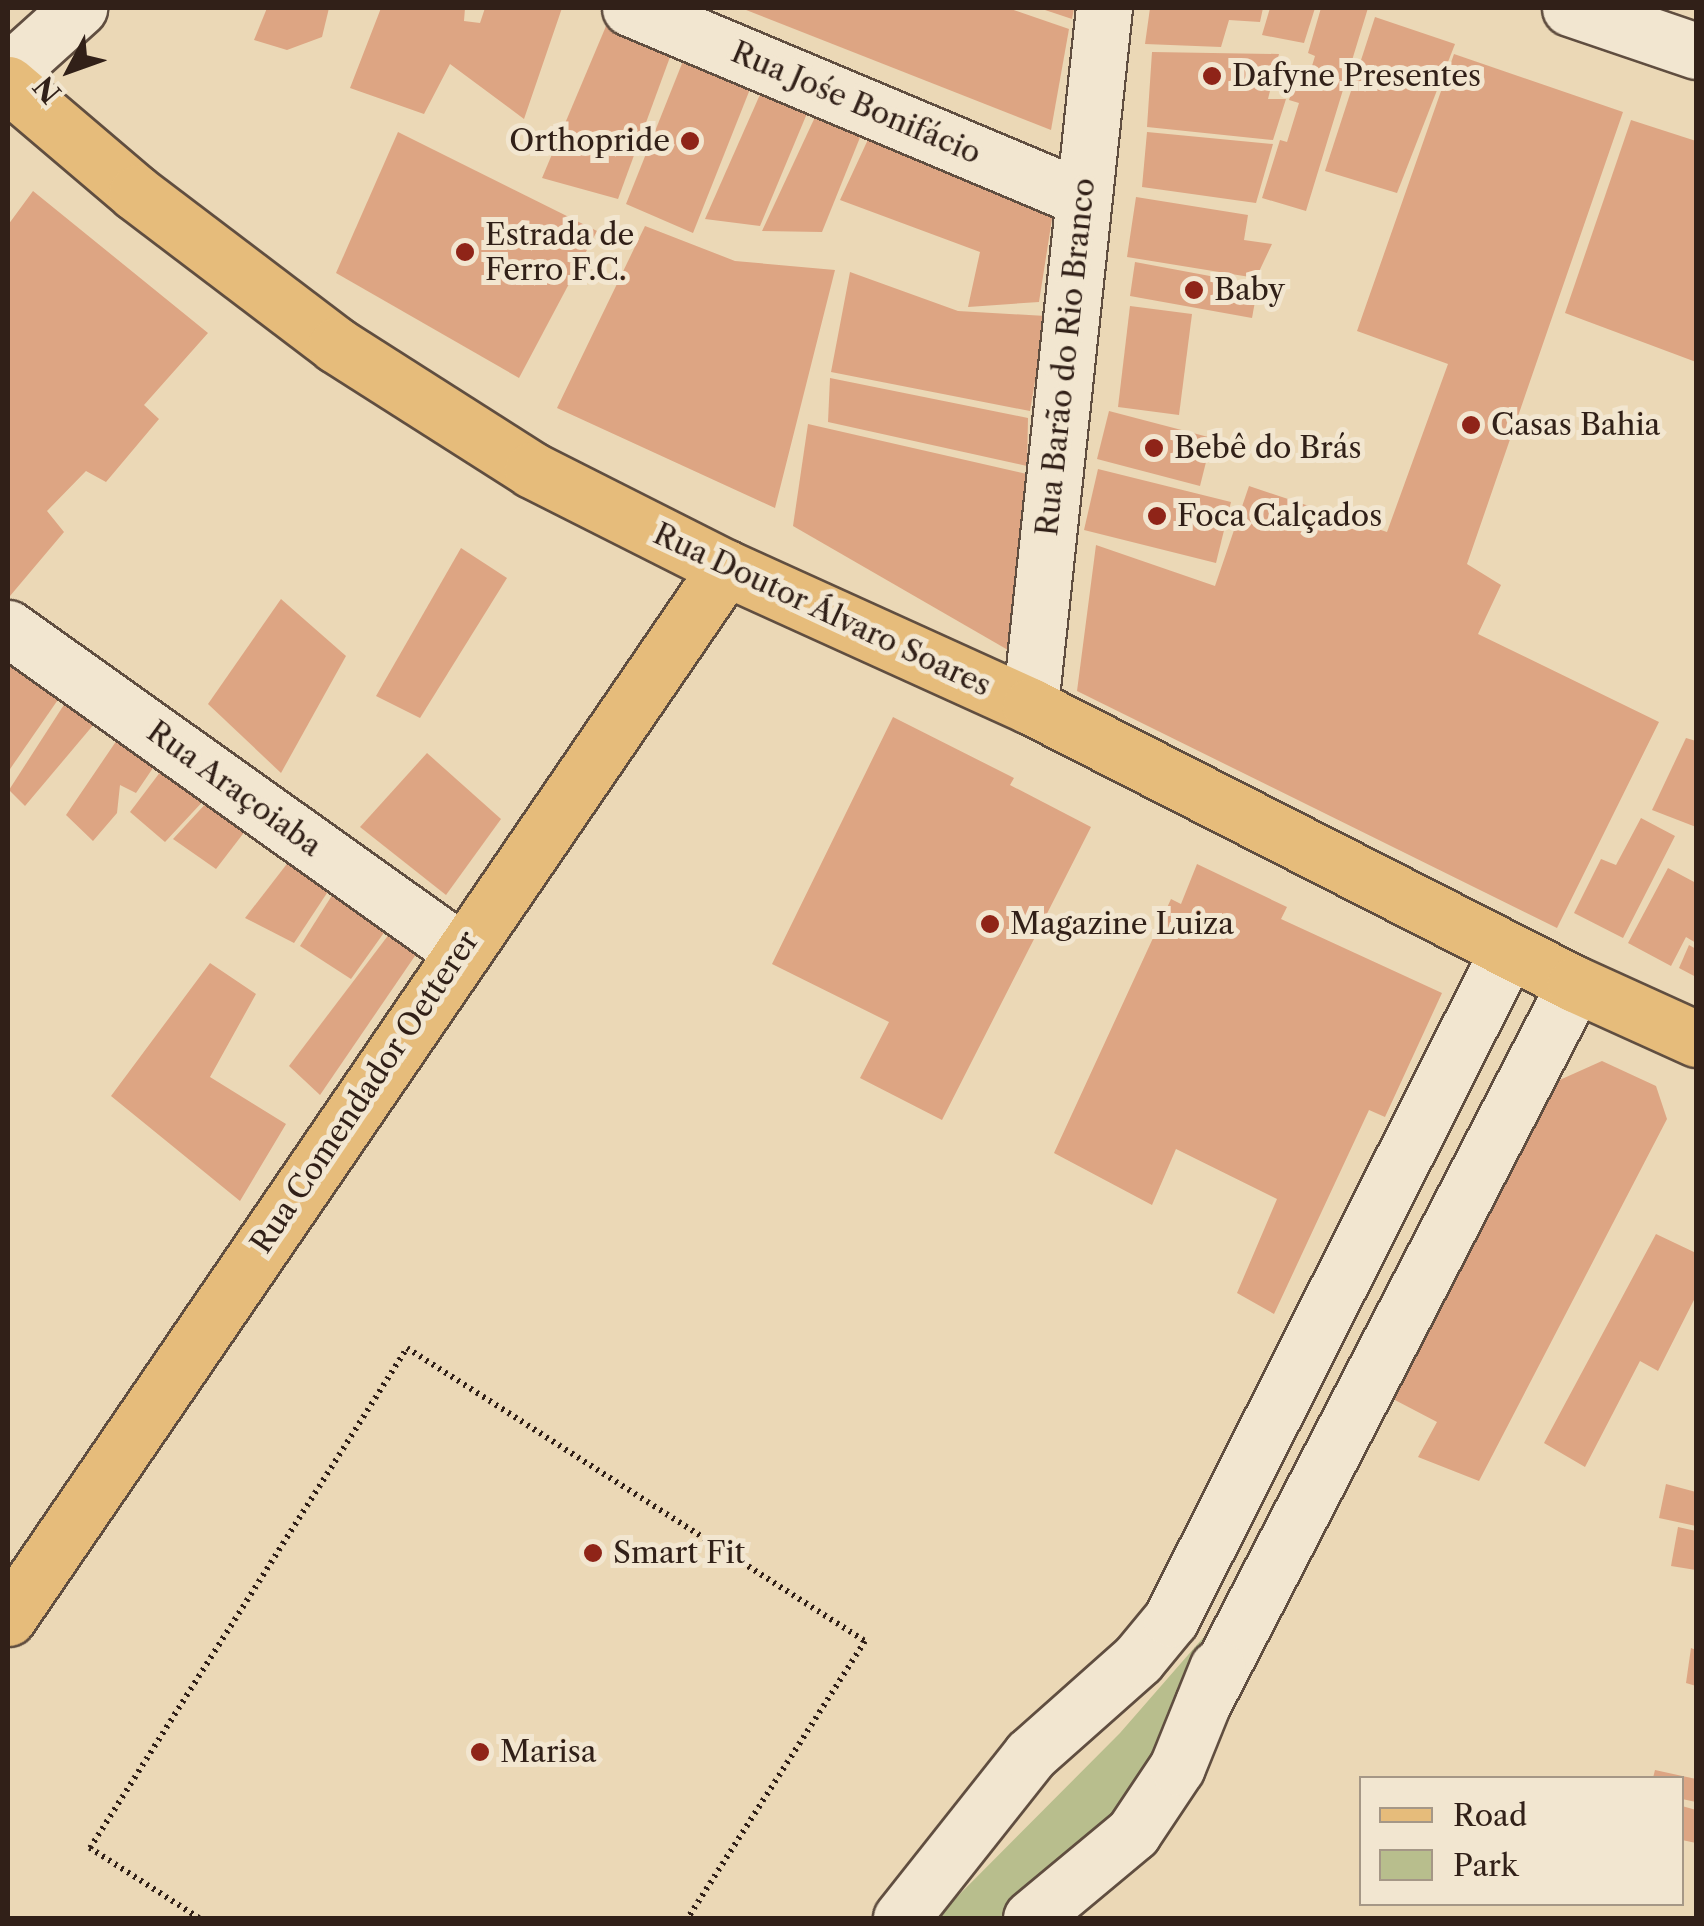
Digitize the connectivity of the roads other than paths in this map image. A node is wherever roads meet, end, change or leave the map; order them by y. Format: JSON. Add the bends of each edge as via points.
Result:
{"nodes":[{"id":1,"x":79,"y":8,"type":"edge"},
{"id":2,"x":630,"y":8,"type":"edge"},
{"id":3,"x":1104,"y":8,"type":"edge"},
{"id":4,"x":1570,"y":8,"type":"edge"},
{"id":5,"x":1696,"y":51,"type":"edge"},
{"id":6,"x":8,"y":72,"type":"edge"},
{"id":7,"x":8,"y":84,"type":"edge"},
{"id":8,"x":1083,"y":198,"type":"junction"},
{"id":9,"x":726,"y":568,"type":"junction"},
{"id":10,"x":8,"y":628,"type":"edge"},
{"id":11,"x":1030,"y":706,"type":"junction"},
{"id":12,"x":1508,"y":950,"type":"junction"},
{"id":13,"x":461,"y":951,"type":"junction"},
{"id":14,"x":1575,"y":984,"type":"junction"},
{"id":15,"x":1696,"y":1039,"type":"edge"},
{"id":16,"x":1258,"y":1450,"type":"junction"},
{"id":17,"x":8,"y":1618,"type":"edge"},
{"id":18,"x":1204,"y":1700,"type":"junction"},
{"id":19,"x":901,"y":1918,"type":"edge"},
{"id":20,"x":1031,"y":1918,"type":"edge"}],
"edges":[{"from":1,"to":6,"type":"street"},
{"from":2,"to":8,"type":"street","name":"Rua Jośe Bonifácio"},
{"from":3,"to":8,"type":"street","name":"Rua Barão do Rio Branco"},
{"from":4,"to":5,"type":"street"},
{"from":7,"to":9,"type":"main road","name":"Rua Doutor Álvaro Soares","via":[[136,193],[336,346],[532,470]]},
{"from":8,"to":11,"type":"street","name":"Rua Barão do Rio Branco"},
{"from":9,"to":11,"type":"main road","name":"Rua Doutor Álvaro Soares"},
{"from":9,"to":13,"type":"main road","name":"Rua Comendador Oetterer"},
{"from":10,"to":13,"type":"street","name":"Rua Araçoiaba"},
{"from":11,"to":12,"type":"main road","name":"Rua Doutor Álvaro Soares"},
{"from":12,"to":14,"type":"main road","name":"Rua Doutor Álvaro Soares"},
{"from":12,"to":16,"type":"street"},
{"from":13,"to":17,"type":"main road","name":"Rua Comendador Oetterer"},
{"from":14,"to":15,"type":"main road","name":"Rua Doutor Álvaro Soares"},
{"from":14,"to":18,"type":"street"},
{"from":16,"to":18,"type":"street","via":[[1274,1460],[1285,1480],[1284,1502]]},
{"from":16,"to":19,"type":"street","via":[[1171,1619],[1138,1658],[1030,1755]]},
{"from":18,"to":20,"type":"street","via":[[1177,1768],[1133,1833]]}]}
